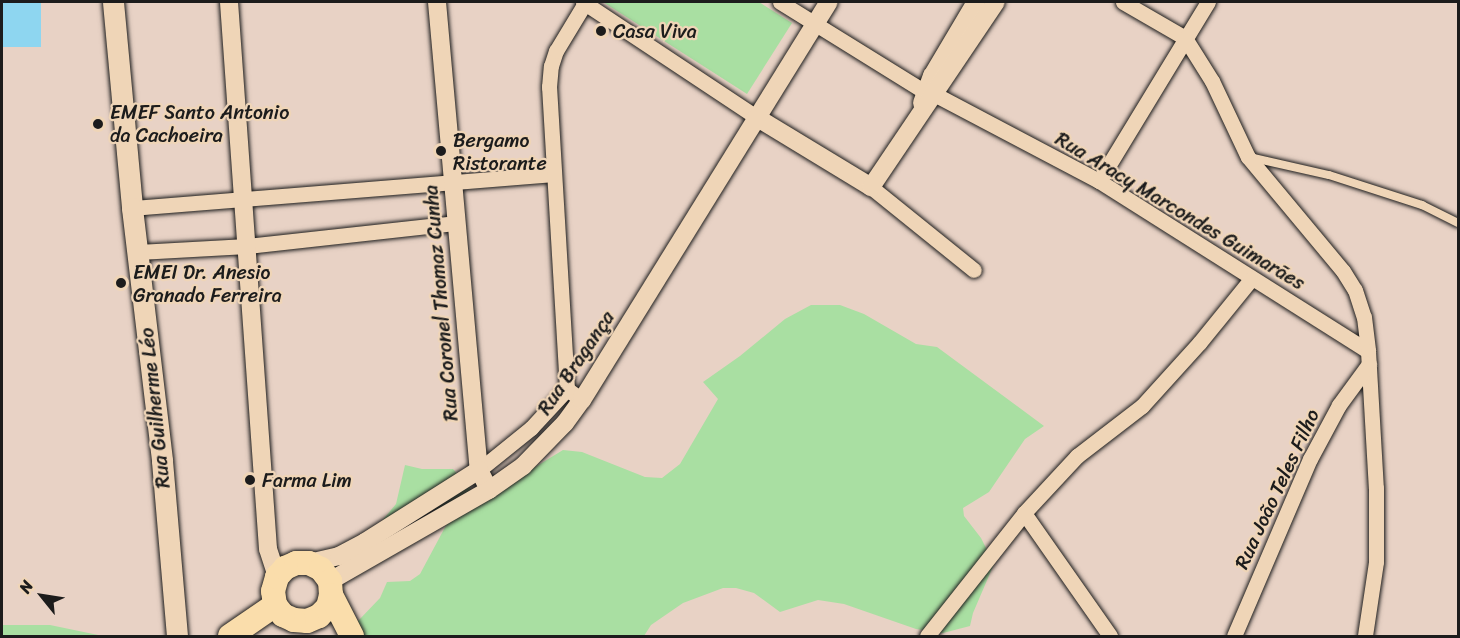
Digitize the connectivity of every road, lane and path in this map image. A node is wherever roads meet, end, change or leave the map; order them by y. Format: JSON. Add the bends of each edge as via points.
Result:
{"nodes":[{"id":1,"x":113,"y":2,"type":"edge"},
{"id":2,"x":229,"y":2,"type":"edge"},
{"id":3,"x":437,"y":2,"type":"edge"},
{"id":4,"x":584,"y":2,"type":"edge"},
{"id":5,"x":780,"y":2,"type":"edge"},
{"id":6,"x":830,"y":2,"type":"edge"},
{"id":7,"x":976,"y":2,"type":"edge"},
{"id":8,"x":996,"y":2,"type":"edge"},
{"id":9,"x":1123,"y":2,"type":"edge"},
{"id":10,"x":1208,"y":2,"type":"edge"},
{"id":11,"x":816,"y":24,"type":"junction"},
{"id":12,"x":1185,"y":39,"type":"junction"},
{"id":13,"x":930,"y":93,"type":"junction"},
{"id":14,"x":756,"y":117,"type":"junction"},
{"id":15,"x":1248,"y":156,"type":"junction"},
{"id":16,"x":553,"y":174,"type":"junction"},
{"id":17,"x":452,"y":181,"type":"junction"},
{"id":18,"x":1099,"y":181,"type":"junction"},
{"id":19,"x":871,"y":187,"type":"junction"},
{"id":20,"x":245,"y":201,"type":"junction"},
{"id":21,"x":132,"y":208,"type":"junction"},
{"id":22,"x":458,"y":223,"type":"junction"},
{"id":23,"x":1458,"y":223,"type":"edge"},
{"id":24,"x":248,"y":246,"type":"junction"},
{"id":25,"x":138,"y":252,"type":"junction"},
{"id":26,"x":974,"y":270,"type":"dead end"},
{"id":27,"x":1252,"y":278,"type":"junction"},
{"id":28,"x":1369,"y":358,"type":"junction"},
{"id":29,"x":567,"y":389,"type":"junction"},
{"id":30,"x":582,"y":400,"type":"junction"},
{"id":31,"x":479,"y":470,"type":"junction"},
{"id":32,"x":489,"y":490,"type":"junction"},
{"id":33,"x":1024,"y":513,"type":"junction"},
{"id":34,"x":309,"y":563,"type":"junction"},
{"id":35,"x":277,"y":577,"type":"junction"},
{"id":36,"x":330,"y":588,"type":"junction"},
{"id":37,"x":275,"y":605,"type":"junction"},
{"id":38,"x":300,"y":628,"type":"edge"},
{"id":39,"x":177,"y":636,"type":"edge"},
{"id":40,"x":230,"y":636,"type":"edge"},
{"id":41,"x":352,"y":636,"type":"edge"},
{"id":42,"x":927,"y":636,"type":"edge"},
{"id":43,"x":1110,"y":636,"type":"edge"},
{"id":44,"x":1234,"y":636,"type":"edge"},
{"id":45,"x":1365,"y":636,"type":"edge"}],
"edges":[{"from":1,"to":21,"type":"main road","name":"Rua Guilherme Léo"},
{"from":2,"to":20,"type":"street"},
{"from":3,"to":17,"type":"street","name":"Rua Coronel Thomaz Cunha"},
{"from":4,"to":14,"type":"street"},
{"from":4,"to":16,"type":"street","via":[[551,66]]},
{"from":5,"to":11,"type":"street","name":"Rua Aracy Marcondes Guimarães"},
{"from":6,"to":11,"type":"street","name":"Rua Bragança"},
{"from":7,"to":13,"type":"street"},
{"from":8,"to":13,"type":"street"},
{"from":9,"to":12,"type":"street"},
{"from":10,"to":12,"type":"street"},
{"from":11,"to":13,"type":"street","name":"Rua Aracy Marcondes Guimarães"},
{"from":11,"to":14,"type":"street","name":"Rua Bragança"},
{"from":12,"to":15,"type":"street","via":[[1212,81]]},
{"from":12,"to":18,"type":"street"},
{"from":13,"to":18,"type":"street","name":"Rua Aracy Marcondes Guimarães"},
{"from":13,"to":19,"type":"street"},
{"from":14,"to":19,"type":"street"},
{"from":14,"to":30,"type":"street","name":"Rua Bragança"},
{"from":15,"to":23,"type":"lane","via":[[1329,175],[1422,205]]},
{"from":15,"to":28,"type":"street","via":[[1355,290],[1364,317]]},
{"from":16,"to":17,"type":"street"},
{"from":16,"to":29,"type":"street"},
{"from":17,"to":20,"type":"street"},
{"from":17,"to":22,"type":"street","name":"Rua Coronel Thomaz Cunha"},
{"from":18,"to":27,"type":"street","name":"Rua Aracy Marcondes Guimarães"},
{"from":19,"to":26,"type":"street"},
{"from":20,"to":21,"type":"street"},
{"from":20,"to":24,"type":"street"},
{"from":21,"to":25,"type":"main road","name":"Rua Guilherme Léo"},
{"from":22,"to":24,"type":"street"},
{"from":22,"to":31,"type":"street","name":"Rua Coronel Thomaz Cunha"},
{"from":24,"to":25,"type":"street"},
{"from":24,"to":35,"type":"street","via":[[268,549]]},
{"from":25,"to":39,"type":"main road","name":"Rua Guilherme Léo"},
{"from":27,"to":28,"type":"street","name":"Rua Aracy Marcondes Guimarães"},
{"from":27,"to":33,"type":"street","via":[[1142,406],[1077,456]]},
{"from":28,"to":44,"type":"street","name":"Rua João Teles Filho","via":[[1310,459]]},
{"from":28,"to":45,"type":"street","via":[[1376,562]]},
{"from":29,"to":30,"type":"street"},
{"from":29,"to":31,"type":"street","name":"Rua Bragança","via":[[531,428]]},
{"from":30,"to":32,"type":"street","name":"Rua Bragança","via":[[549,441]]},
{"from":31,"to":32,"type":"street","name":"Rua Coronel Thomaz Cunha"},
{"from":31,"to":34,"type":"street","name":"Rua Bragança","via":[[365,542],[339,556]]},
{"from":32,"to":36,"type":"street","name":"Rua Bragança"},
{"from":33,"to":42,"type":"street"},
{"from":33,"to":43,"type":"street"},
{"from":34,"to":35,"type":"main road","via":[[296,563]]},
{"from":34,"to":36,"type":"main road","via":[[321,569]]},
{"from":35,"to":37,"type":"main road"},
{"from":36,"to":38,"type":"main road","via":[[328,607]]},
{"from":36,"to":41,"type":"main road"},
{"from":37,"to":38,"type":"main road"},
{"from":37,"to":40,"type":"main road"}]}
